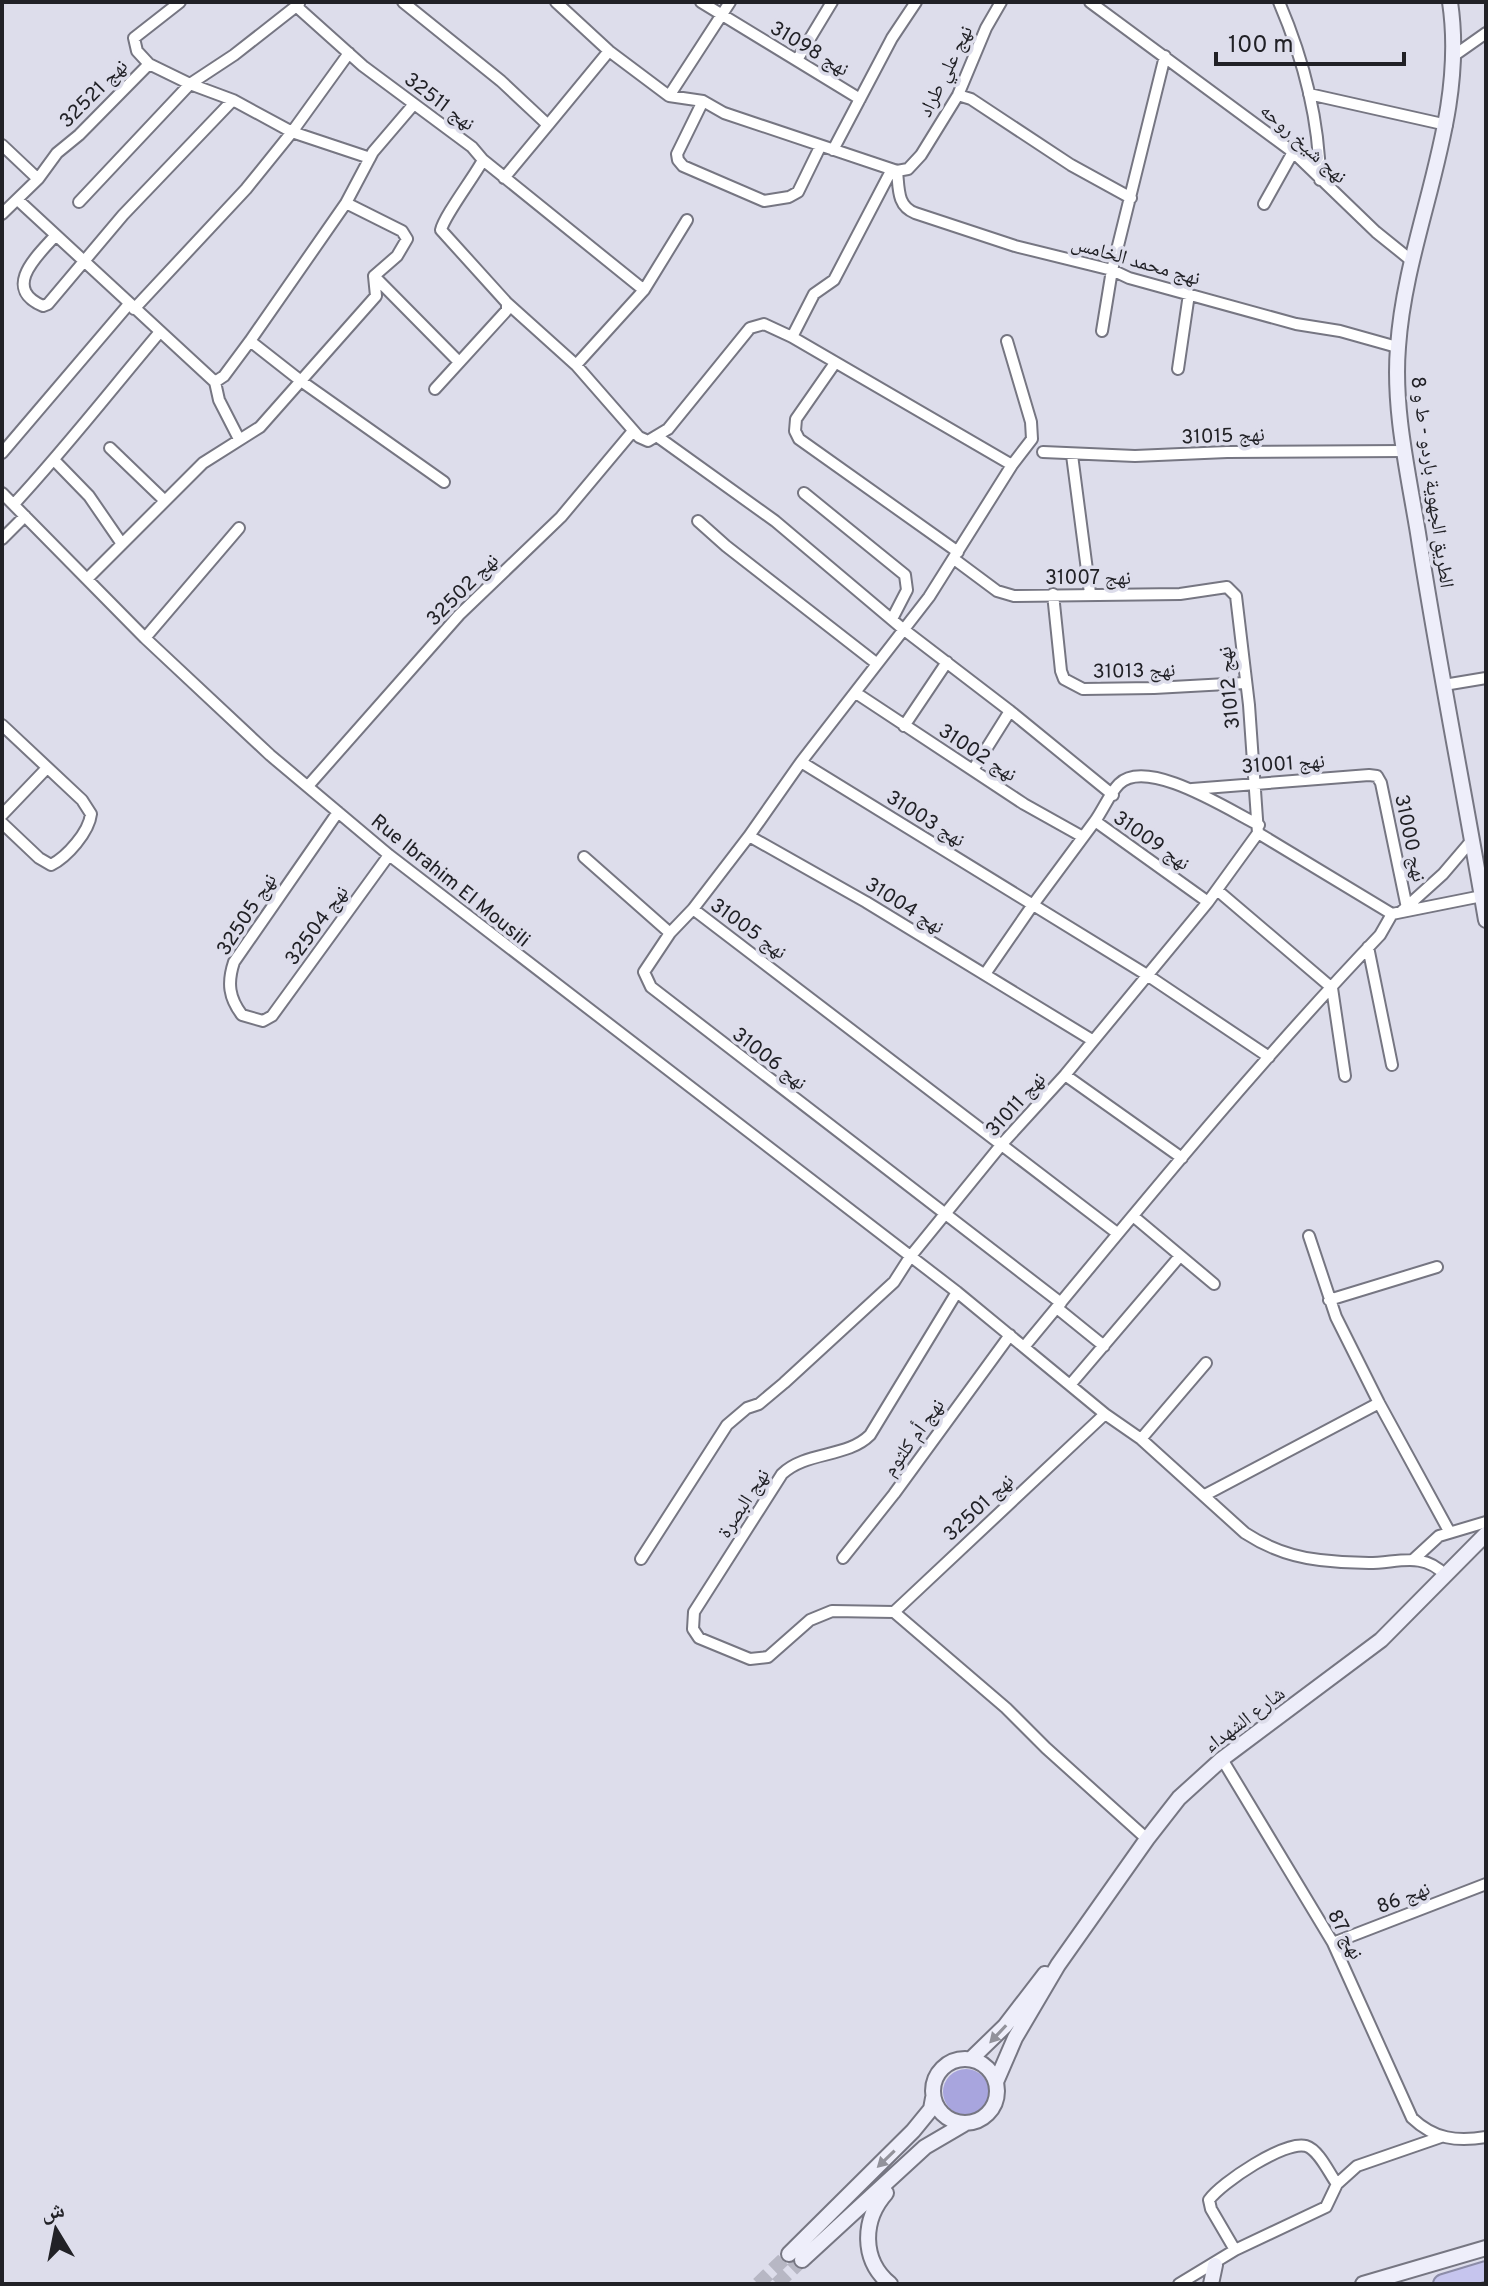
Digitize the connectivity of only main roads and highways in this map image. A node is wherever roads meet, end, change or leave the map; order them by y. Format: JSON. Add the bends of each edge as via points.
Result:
{"nodes":[{"id":1,"x":1486,"y":2271,"type":"edge"},
{"id":2,"x":1443,"y":2284,"type":"edge"}],
"edges":[{"from":1,"to":2,"type":"highway"}]}
